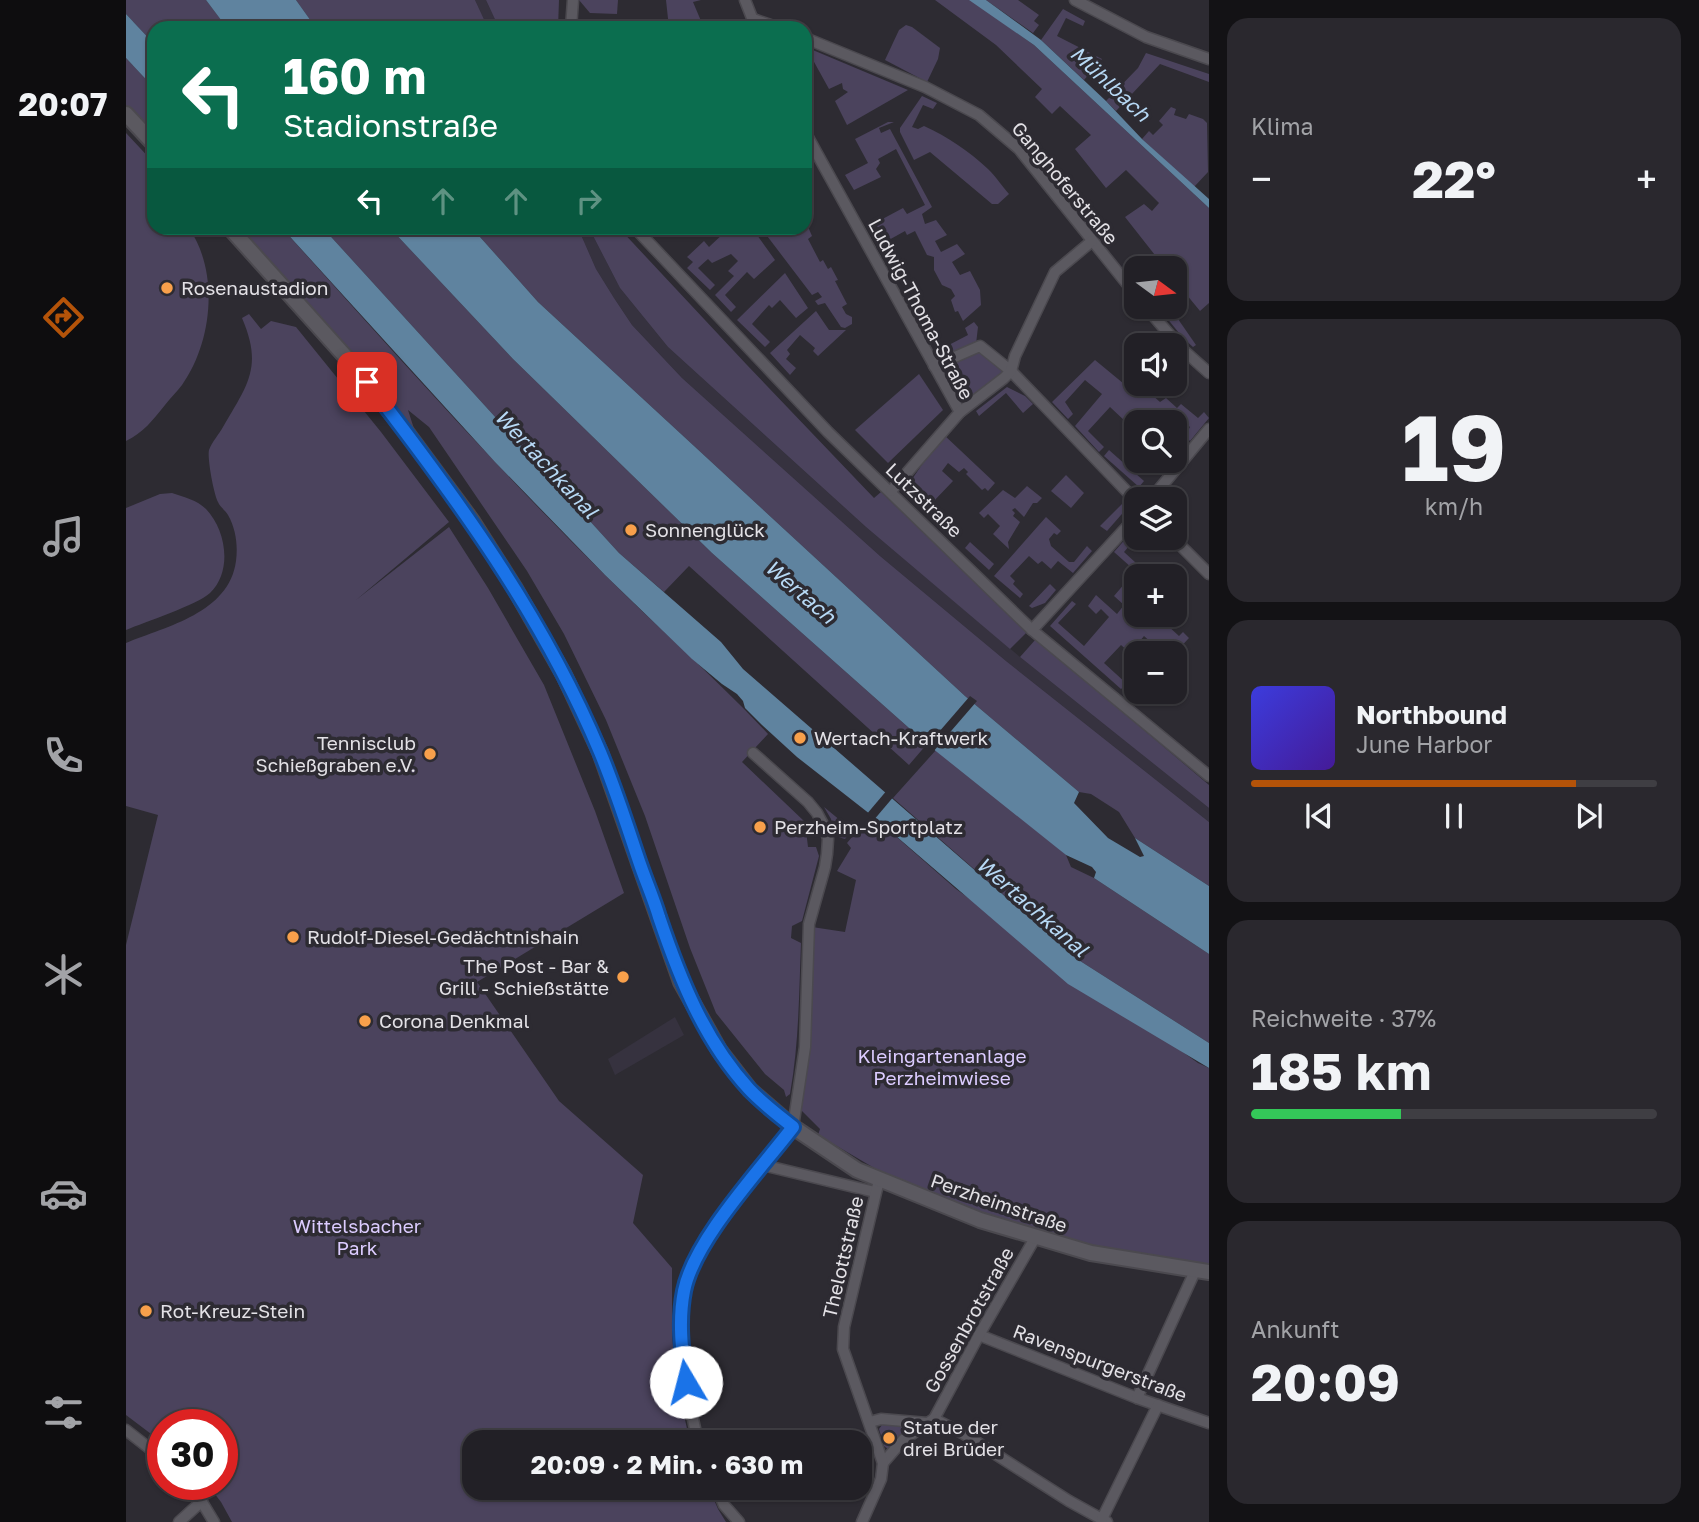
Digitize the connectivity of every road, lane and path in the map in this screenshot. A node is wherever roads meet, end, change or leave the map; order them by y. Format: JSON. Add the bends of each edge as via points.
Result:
{"nodes":[{"id":1,"x":573,"y":0,"type":"edge"},
{"id":2,"x":745,"y":0,"type":"edge"},
{"id":3,"x":1075,"y":0,"type":"edge"},
{"id":4,"x":572,"y":21,"type":"edge"},
{"id":5,"x":753,"y":21,"type":"edge"},
{"id":6,"x":812,"y":40,"type":"edge"},
{"id":7,"x":1209,"y":59,"type":"edge"},
{"id":8,"x":126,"y":114,"type":"edge"},
{"id":9,"x":147,"y":136,"type":"edge"},
{"id":10,"x":812,"y":145,"type":"edge"},
{"id":11,"x":236,"y":235,"type":"edge"},
{"id":12,"x":642,"y":235,"type":"edge"},
{"id":13,"x":1092,"y":241,"type":"junction"},
{"id":14,"x":1124,"y":280,"type":"edge"},
{"id":15,"x":1156,"y":319,"type":"edge"},
{"id":16,"x":934,"y":366,"type":"junction"},
{"id":17,"x":1011,"y":371,"type":"junction"},
{"id":18,"x":1209,"y":373,"type":"edge"},
{"id":19,"x":960,"y":412,"type":"junction"},
{"id":20,"x":1209,"y":429,"type":"edge"},
{"id":21,"x":1161,"y":487,"type":"edge"},
{"id":22,"x":1124,"y":489,"type":"edge"},
{"id":23,"x":891,"y":491,"type":"junction"},
{"id":24,"x":1124,"y":530,"type":"edge"},
{"id":25,"x":1185,"y":550,"type":"edge"},
{"id":26,"x":1209,"y":574,"type":"edge"},
{"id":27,"x":1032,"y":630,"type":"junction"},
{"id":28,"x":753,"y":753,"type":"dead end"},
{"id":29,"x":1209,"y":776,"type":"edge"},
{"id":30,"x":793,"y":1127,"type":"junction"},
{"id":31,"x":763,"y":1166,"type":"junction"},
{"id":32,"x":877,"y":1186,"type":"junction"},
{"id":33,"x":1035,"y":1238,"type":"junction"},
{"id":34,"x":1203,"y":1270,"type":"edge"},
{"id":35,"x":979,"y":1335,"type":"junction"},
{"id":36,"x":1137,"y":1398,"type":"junction"},
{"id":37,"x":1158,"y":1405,"type":"junction"},
{"id":38,"x":931,"y":1421,"type":"junction"},
{"id":39,"x":870,"y":1422,"type":"junction"},
{"id":40,"x":1209,"y":1423,"type":"edge"},
{"id":41,"x":126,"y":1430,"type":"edge"},
{"id":42,"x":695,"y":1430,"type":"edge"},
{"id":43,"x":147,"y":1446,"type":"edge"},
{"id":44,"x":883,"y":1463,"type":"junction"},
{"id":45,"x":722,"y":1500,"type":"edge"},
{"id":46,"x":202,"y":1501,"type":"joint"},
{"id":47,"x":1105,"y":1521,"type":"edge"},
{"id":48,"x":179,"y":1522,"type":"edge"},
{"id":49,"x":214,"y":1522,"type":"edge"},
{"id":50,"x":739,"y":1522,"type":"edge"},
{"id":51,"x":862,"y":1522,"type":"edge"}],
"edges":[{"from":1,"to":4,"type":"street"},
{"from":2,"to":5,"type":"street"},
{"from":3,"to":7,"type":"street","via":[[1146,37]]},
{"from":6,"to":13,"type":"street","name":"Ganghoferstraße","via":[[979,115],[1019,149]]},
{"from":8,"to":9,"type":"street"},
{"from":10,"to":16,"type":"street","name":"Ludwig-Thoma-Straße"},
{"from":11,"to":30,"type":"street","name":"Perzheimstraße","via":[[384,404],[463,509],[514,587],[564,675],[600,752],[681,982],[744,1084]]},
{"from":12,"to":23,"type":"street","name":"Lutzstraße","via":[[828,432]]},
{"from":13,"to":14,"type":"street","name":"Ganghoferstraße"},
{"from":13,"to":17,"type":"street","via":[[1055,272]]},
{"from":15,"to":18,"type":"street"},
{"from":16,"to":17,"type":"street","via":[[981,346]]},
{"from":16,"to":19,"type":"street","name":"Ludwig-Thoma-Straße"},
{"from":17,"to":19,"type":"street"},
{"from":17,"to":22,"type":"street"},
{"from":19,"to":23,"type":"street","name":"Ludwig-Thoma-Straße"},
{"from":20,"to":21,"type":"street"},
{"from":23,"to":27,"type":"street","name":"Lutzstraße"},
{"from":24,"to":27,"type":"street"},
{"from":25,"to":26,"type":"street"},
{"from":27,"to":29,"type":"street","name":"Lutzstraße"},
{"from":28,"to":30,"type":"street","via":[[808,802],[828,839],[809,924],[805,1047]]},
{"from":30,"to":31,"type":"street"},
{"from":30,"to":32,"type":"street","name":"Perzheimstraße"},
{"from":31,"to":32,"type":"street","name":"Perzheimstraße"},
{"from":31,"to":42,"type":"street","via":[[717,1223],[696,1256],[684,1289],[681,1344]]},
{"from":32,"to":33,"type":"street","name":"Perzheimstraße"},
{"from":32,"to":39,"type":"street","name":"Thelottstraße","via":[[844,1327],[843,1349]]},
{"from":33,"to":34,"type":"street","name":"Perzheimstraße","via":[[1091,1253]]},
{"from":33,"to":35,"type":"street","name":"Gossenbrotstraße"},
{"from":34,"to":36,"type":"street"},
{"from":35,"to":36,"type":"street","name":"Ravenspurgerstraße"},
{"from":35,"to":38,"type":"street","name":"Gossenbrotstraße"},
{"from":36,"to":37,"type":"street","name":"Ravenspurgerstraße"},
{"from":37,"to":40,"type":"street","name":"Ravenspurgerstraße"},
{"from":37,"to":47,"type":"street"},
{"from":38,"to":39,"type":"street"},
{"from":38,"to":44,"type":"street","via":[[902,1440]]},
{"from":38,"to":47,"type":"street","via":[[964,1434]]},
{"from":39,"to":44,"type":"street","name":"Thelottstraße"},
{"from":41,"to":43,"type":"street"},
{"from":44,"to":51,"type":"street"},
{"from":45,"to":50,"type":"street"},
{"from":46,"to":48,"type":"street"},
{"from":46,"to":49,"type":"street"}]}
